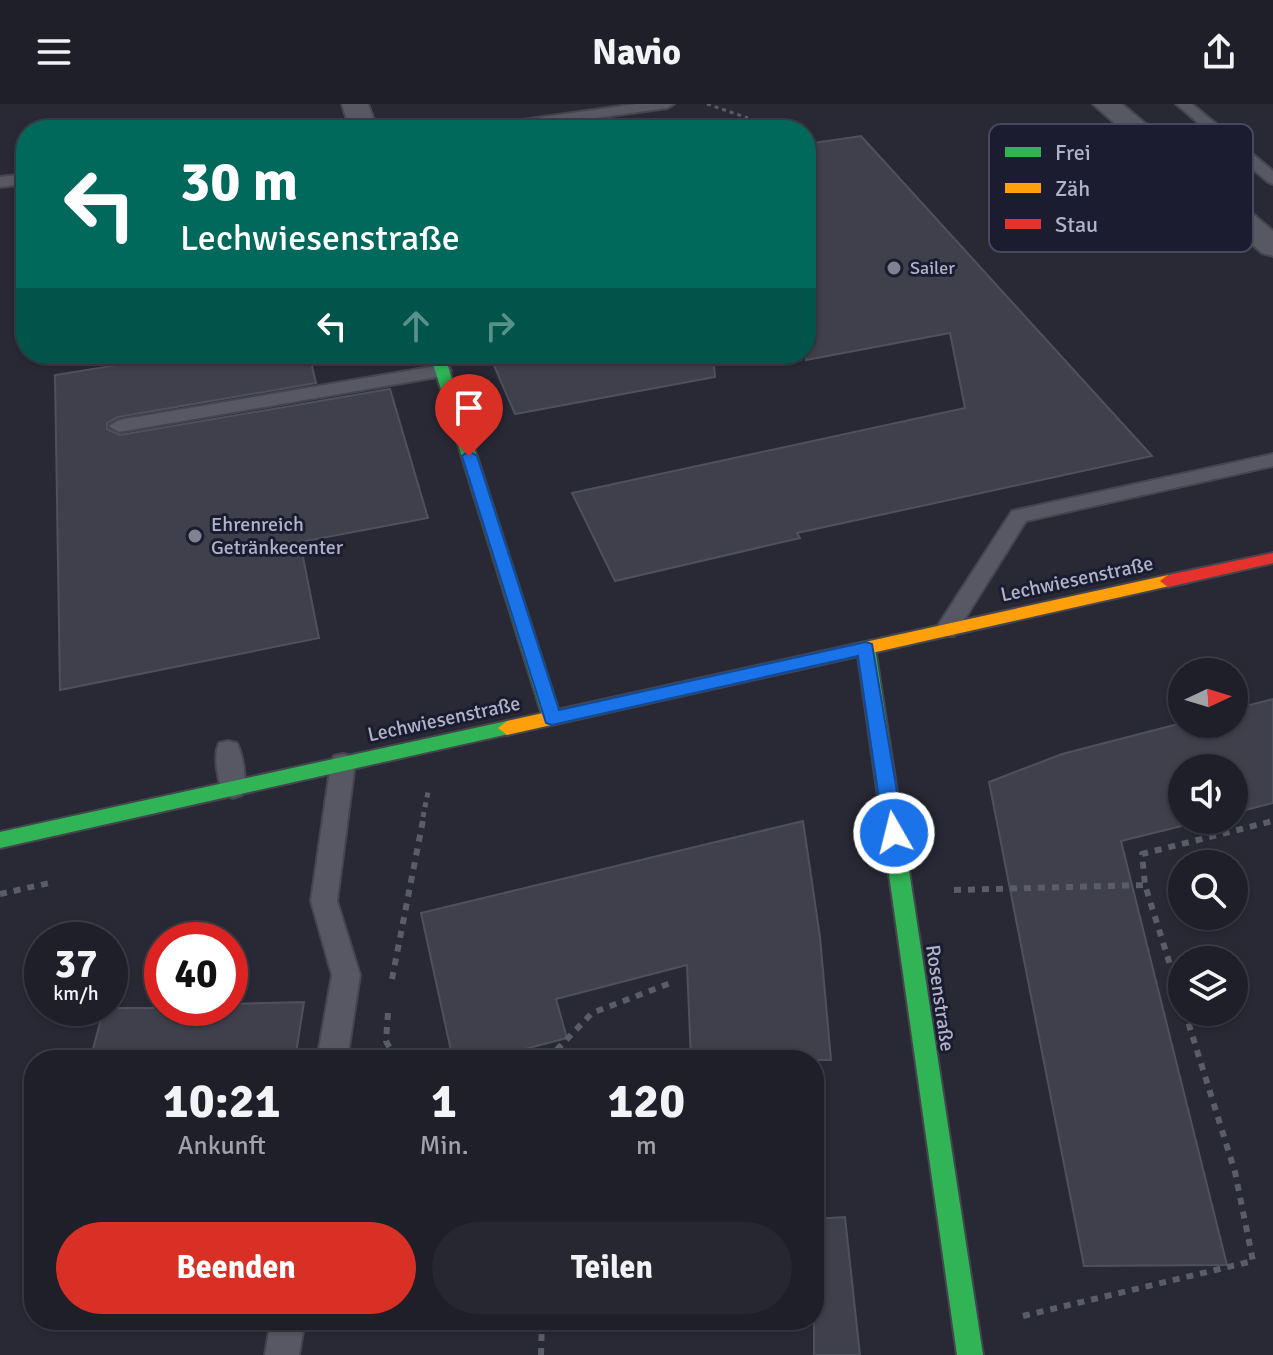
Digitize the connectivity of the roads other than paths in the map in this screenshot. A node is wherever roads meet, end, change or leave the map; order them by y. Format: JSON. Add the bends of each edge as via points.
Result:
{"nodes":[{"id":1,"x":667,"y":104,"type":"edge"},
{"id":2,"x":1106,"y":104,"type":"edge"},
{"id":3,"x":1183,"y":104,"type":"edge"},
{"id":4,"x":551,"y":120,"type":"edge"},
{"id":5,"x":1130,"y":124,"type":"edge"},
{"id":6,"x":1207,"y":124,"type":"edge"},
{"id":7,"x":1253,"y":162,"type":"edge"},
{"id":8,"x":1273,"y":179,"type":"edge"},
{"id":9,"x":1253,"y":230,"type":"edge"},
{"id":10,"x":1273,"y":247,"type":"edge"},
{"id":11,"x":430,"y":364,"type":"edge"},
{"id":12,"x":441,"y":364,"type":"edge"},
{"id":13,"x":119,"y":426,"type":"dead end"},
{"id":14,"x":1273,"y":460,"type":"edge"},
{"id":15,"x":1273,"y":558,"type":"edge"},
{"id":16,"x":946,"y":630,"type":"junction"},
{"id":17,"x":866,"y":648,"type":"junction"},
{"id":18,"x":552,"y":718,"type":"junction"},
{"id":19,"x":228,"y":750,"type":"dead end"},
{"id":20,"x":343,"y":763,"type":"junction"},
{"id":21,"x":233,"y":788,"type":"junction"},
{"id":22,"x":0,"y":840,"type":"edge"},
{"id":23,"x":334,"y":1050,"type":"edge"},
{"id":24,"x":286,"y":1330,"type":"edge"},
{"id":25,"x":282,"y":1355,"type":"edge"},
{"id":26,"x":970,"y":1355,"type":"edge"}],
"edges":[{"from":1,"to":4,"type":"lane"},
{"from":2,"to":5,"type":"street"},
{"from":3,"to":6,"type":"lane"},
{"from":7,"to":8,"type":"lane"},
{"from":9,"to":10,"type":"street"},
{"from":11,"to":13,"type":"lane"},
{"from":12,"to":18,"type":"street","via":[[504,599]]},
{"from":14,"to":16,"type":"lane","via":[[1019,516]]},
{"from":15,"to":16,"type":"street","name":"Lechwiesenstraße"},
{"from":16,"to":17,"type":"street","name":"Lechwiesenstraße"},
{"from":17,"to":18,"type":"street","name":"Lechwiesenstraße"},
{"from":17,"to":26,"type":"street","name":"Rosenstraße"},
{"from":18,"to":20,"type":"street","name":"Lechwiesenstraße"},
{"from":19,"to":21,"type":"lane"},
{"from":20,"to":21,"type":"street","name":"Lechwiesenstraße"},
{"from":20,"to":23,"type":"lane","via":[[324,901],[346,975]]},
{"from":21,"to":22,"type":"street","name":"Lechwiesenstraße"},
{"from":24,"to":25,"type":"lane"}]}
